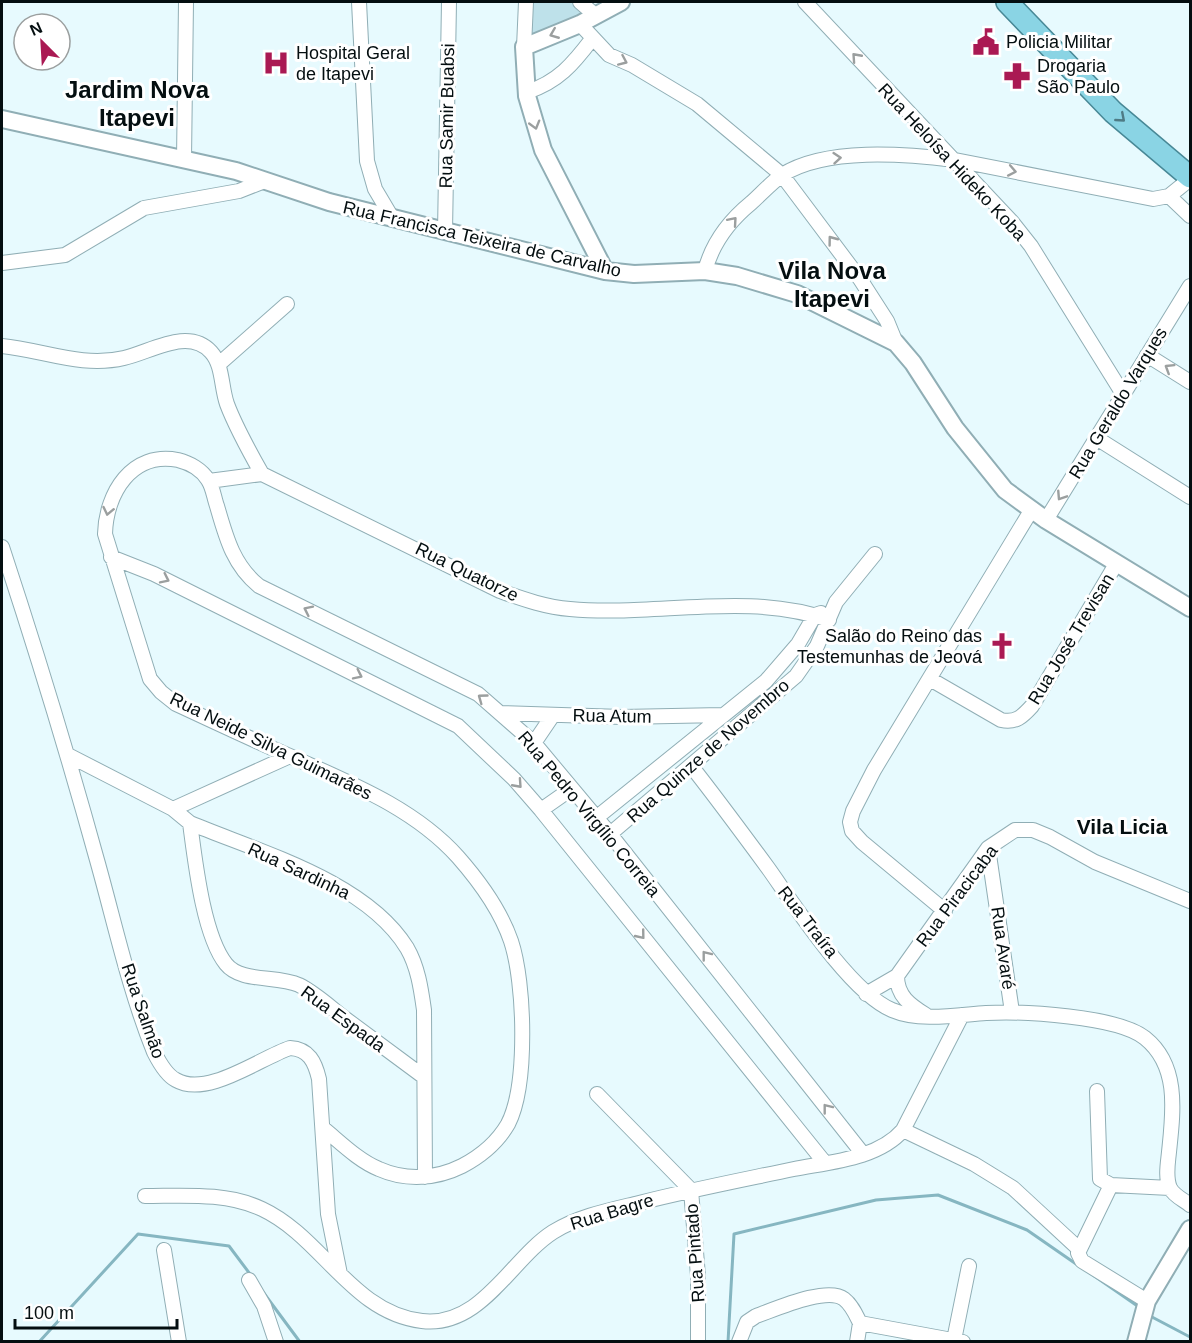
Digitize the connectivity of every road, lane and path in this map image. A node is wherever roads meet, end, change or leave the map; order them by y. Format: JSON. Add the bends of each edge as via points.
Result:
{"nodes":[{"id":1,"x":186,"y":2,"type":"edge"},
{"id":2,"x":359,"y":2,"type":"edge"},
{"id":3,"x":449,"y":2,"type":"edge"},
{"id":4,"x":526,"y":2,"type":"edge"},
{"id":5,"x":580,"y":2,"type":"edge"},
{"id":6,"x":621,"y":2,"type":"edge"},
{"id":7,"x":805,"y":2,"type":"edge"},
{"id":8,"x":1006,"y":2,"type":"edge"},
{"id":9,"x":595,"y":15,"type":"junction"},
{"id":10,"x":580,"y":24,"type":"junction"},
{"id":11,"x":592,"y":39,"type":"junction"},
{"id":12,"x":524,"y":47,"type":"junction"},
{"id":13,"x":527,"y":92,"type":"junction"},
{"id":14,"x":2,"y":118,"type":"edge"},
{"id":15,"x":184,"y":159,"type":"junction"},
{"id":16,"x":955,"y":160,"type":"junction"},
{"id":17,"x":782,"y":176,"type":"junction"},
{"id":18,"x":1191,"y":178,"type":"edge"},
{"id":19,"x":262,"y":182,"type":"junction"},
{"id":20,"x":1169,"y":196,"type":"junction"},
{"id":21,"x":391,"y":216,"type":"junction"},
{"id":22,"x":1191,"y":216,"type":"edge"},
{"id":23,"x":445,"y":231,"type":"junction"},
{"id":24,"x":2,"y":263,"type":"edge"},
{"id":25,"x":605,"y":271,"type":"junction"},
{"id":26,"x":705,"y":271,"type":"junction"},
{"id":27,"x":1191,"y":286,"type":"edge"},
{"id":28,"x":287,"y":304,"type":"dead end"},
{"id":29,"x":896,"y":343,"type":"junction"},
{"id":30,"x":2,"y":346,"type":"edge"},
{"id":31,"x":1147,"y":355,"type":"junction"},
{"id":32,"x":219,"y":364,"type":"junction"},
{"id":33,"x":1191,"y":382,"type":"edge"},
{"id":34,"x":1124,"y":394,"type":"junction"},
{"id":35,"x":1098,"y":439,"type":"junction"},
{"id":36,"x":262,"y":474,"type":"junction"},
{"id":37,"x":209,"y":481,"type":"junction"},
{"id":38,"x":1191,"y":497,"type":"edge"},
{"id":39,"x":1032,"y":509,"type":"junction"},
{"id":40,"x":1046,"y":520,"type":"junction"},
{"id":41,"x":2,"y":547,"type":"edge"},
{"id":42,"x":875,"y":554,"type":"dead end"},
{"id":43,"x":111,"y":557,"type":"junction"},
{"id":44,"x":1116,"y":564,"type":"junction"},
{"id":45,"x":836,"y":602,"type":"junction"},
{"id":46,"x":1191,"y":608,"type":"edge"},
{"id":47,"x":815,"y":615,"type":"junction"},
{"id":48,"x":829,"y":620,"type":"junction"},
{"id":49,"x":930,"y":679,"type":"junction"},
{"id":50,"x":502,"y":713,"type":"junction"},
{"id":51,"x":553,"y":715,"type":"junction"},
{"id":52,"x":722,"y":715,"type":"junction"},
{"id":53,"x":534,"y":743,"type":"junction"},
{"id":54,"x":68,"y":755,"type":"junction"},
{"id":55,"x":290,"y":756,"type":"junction"},
{"id":56,"x":692,"y":767,"type":"junction"},
{"id":57,"x":571,"y":789,"type":"junction"},
{"id":58,"x":173,"y":809,"type":"junction"},
{"id":59,"x":541,"y":810,"type":"junction"},
{"id":60,"x":596,"y":818,"type":"junction"},
{"id":61,"x":190,"y":823,"type":"junction"},
{"id":62,"x":610,"y":834,"type":"junction"},
{"id":63,"x":988,"y":848,"type":"junction"},
{"id":64,"x":1191,"y":900,"type":"edge"},
{"id":65,"x":945,"y":911,"type":"junction"},
{"id":66,"x":897,"y":976,"type":"junction"},
{"id":67,"x":866,"y":994,"type":"junction"},
{"id":68,"x":1012,"y":1012,"type":"junction"},
{"id":69,"x":962,"y":1015,"type":"junction"},
{"id":70,"x":928,"y":1017,"type":"junction"},
{"id":71,"x":424,"y":1077,"type":"junction"},
{"id":72,"x":1097,"y":1091,"type":"dead end"},
{"id":73,"x":597,"y":1094,"type":"dead end"},
{"id":74,"x":324,"y":1129,"type":"junction"},
{"id":75,"x":903,"y":1130,"type":"junction"},
{"id":76,"x":863,"y":1154,"type":"junction"},
{"id":77,"x":825,"y":1163,"type":"junction"},
{"id":78,"x":426,"y":1177,"type":"junction"},
{"id":79,"x":1111,"y":1185,"type":"junction"},
{"id":80,"x":1170,"y":1188,"type":"junction"},
{"id":81,"x":691,"y":1190,"type":"junction"},
{"id":82,"x":145,"y":1196,"type":"dead end"},
{"id":83,"x":1191,"y":1205,"type":"edge"},
{"id":84,"x":1191,"y":1228,"type":"edge"},
{"id":85,"x":164,"y":1250,"type":"dead end"},
{"id":86,"x":1079,"y":1250,"type":"junction"},
{"id":87,"x":969,"y":1266,"type":"dead end"},
{"id":88,"x":340,"y":1276,"type":"junction"},
{"id":89,"x":249,"y":1280,"type":"dead end"},
{"id":90,"x":1148,"y":1301,"type":"junction"},
{"id":91,"x":860,"y":1323,"type":"junction"},
{"id":92,"x":179,"y":1341,"type":"edge"},
{"id":93,"x":276,"y":1341,"type":"edge"},
{"id":94,"x":698,"y":1341,"type":"edge"},
{"id":95,"x":739,"y":1341,"type":"edge"},
{"id":96,"x":857,"y":1341,"type":"edge"},
{"id":97,"x":958,"y":1341,"type":"edge"},
{"id":98,"x":1136,"y":1341,"type":"edge"}],
"edges":[{"from":1,"to":15,"type":"street"},
{"from":2,"to":21,"type":"street","via":[[368,161],[375,189]]},
{"from":3,"to":23,"type":"street","name":"Rua Samir Buabsi"},
{"from":4,"to":12,"type":"street"},
{"from":5,"to":9,"type":"street"},
{"from":6,"to":9,"type":"street"},
{"from":16,"to":7,"type":"street","name":"Rua Heloísa Hideko Koba","one_way":true},
{"from":8,"to":18,"type":"highway","one_way":true,"via":[[1113,112]]},
{"from":9,"to":10,"type":"street"},
{"from":10,"to":11,"type":"street"},
{"from":10,"to":12,"type":"street","one_way":true},
{"from":11,"to":13,"type":"street","via":[[571,68],[548,86]]},
{"from":11,"to":17,"type":"street","one_way":true,"via":[[609,55],[697,104]]},
{"from":12,"to":13,"type":"street"},
{"from":13,"to":25,"type":"street","one_way":true,"via":[[549,167]]},
{"from":14,"to":15,"type":"street","name":"Rua Francisca Teixeira de Carvalho"},
{"from":15,"to":19,"type":"street","name":"Rua Francisca Teixeira de Carvalho","via":[[236,171]]},
{"from":17,"to":16,"type":"street","one_way":true,"via":[[828,159],[924,156]]},
{"from":16,"to":20,"type":"street","one_way":true,"via":[[1153,199]]},
{"from":16,"to":34,"type":"street","name":"Rua Heloísa Hideko Koba","via":[[1030,246]]},
{"from":26,"to":17,"type":"street","one_way":true,"via":[[710,254],[730,223]]},
{"from":29,"to":17,"type":"street","one_way":true,"via":[[860,279]]},
{"from":18,"to":20,"type":"street"},
{"from":19,"to":21,"type":"street","name":"Rua Francisca Teixeira de Carvalho"},
{"from":19,"to":24,"type":"street","via":[[239,191],[144,208],[65,255]]},
{"from":20,"to":22,"type":"street"},
{"from":21,"to":23,"type":"street","name":"Rua Francisca Teixeira de Carvalho"},
{"from":23,"to":25,"type":"street","name":"Rua Francisca Teixeira de Carvalho"},
{"from":25,"to":26,"type":"street","name":"Rua Francisca Teixeira de Carvalho"},
{"from":26,"to":29,"type":"street","name":"Rua Francisca Teixeira de Carvalho","via":[[797,294]]},
{"from":27,"to":31,"type":"street","name":"Rua Geraldo Varques"},
{"from":28,"to":32,"type":"street"},
{"from":29,"to":39,"type":"street","via":[[910,357],[983,466],[1005,490]]},
{"from":30,"to":32,"type":"street","via":[[103,362],[189,341],[201,343]]},
{"from":33,"to":31,"type":"street","one_way":true},
{"from":31,"to":34,"type":"street","name":"Rua Geraldo Varques"},
{"from":32,"to":36,"type":"street","via":[[227,405]]},
{"from":34,"to":35,"type":"street","name":"Rua Geraldo Varques"},
{"from":35,"to":38,"type":"street"},
{"from":35,"to":40,"type":"street","name":"Rua Geraldo Varques","one_way":true},
{"from":36,"to":37,"type":"street"},
{"from":36,"to":47,"type":"street","name":"Rua Quatorze","via":[[500,591],[534,603],[570,609],[744,607]]},
{"from":37,"to":43,"type":"street","name":"Rua Neide Silva Guimarães","one_way":true,"via":[[199,469],[164,458],[147,461],[131,472],[119,484],[106,515],[105,534]]},
{"from":50,"to":37,"type":"street","name":"Rua Pedro Virgílio Correia","one_way":true,"via":[[478,694],[259,586],[236,561]]},
{"from":39,"to":40,"type":"street"},
{"from":39,"to":49,"type":"street"},
{"from":40,"to":44,"type":"street"},
{"from":41,"to":54,"type":"street"},
{"from":42,"to":45,"type":"street","name":"Rua Quinze de Novembro"},
{"from":43,"to":55,"type":"street","name":"Rua Neide Silva Guimarães","via":[[150,679],[161,692],[176,704]]},
{"from":43,"to":59,"type":"street","name":"Rua Pedro Virgílio Correia","one_way":true,"via":[[154,574],[458,726]]},
{"from":44,"to":46,"type":"street"},
{"from":44,"to":49,"type":"street","name":"Rua José Trevisan","via":[[1022,717],[1011,722],[1001,720]]},
{"from":45,"to":47,"type":"street","name":"Rua Quinze de Novembro"},
{"from":45,"to":48,"type":"street","name":"Rua Quinze de Novembro"},
{"from":47,"to":48,"type":"street","name":"Rua Quatorze"},
{"from":47,"to":52,"type":"street","name":"Rua Quinze de Novembro","via":[[782,664]]},
{"from":48,"to":56,"type":"street","name":"Rua Quinze de Novembro","via":[[796,676]]},
{"from":49,"to":65,"type":"street","via":[[874,770],[850,822],[862,842]]},
{"from":50,"to":51,"type":"street","name":"Rua Atum"},
{"from":50,"to":53,"type":"street","name":"Rua Pedro Virgílio Correia"},
{"from":51,"to":52,"type":"street","name":"Rua Atum"},
{"from":51,"to":53,"type":"street"},
{"from":52,"to":60,"type":"street","name":"Rua Quinze de Novembro"},
{"from":53,"to":57,"type":"street","name":"Rua Pedro Virgílio Correia"},
{"from":54,"to":58,"type":"street","name":"Rua Sardinha"},
{"from":54,"to":74,"type":"street","name":"Rua Salmão","via":[[139,1007],[155,1054],[166,1072],[176,1081],[191,1085],[215,1082],[278,1052],[300,1049],[315,1064]]},
{"from":55,"to":58,"type":"street"},
{"from":55,"to":78,"type":"street","name":"Rua Neide Silva Guimarães","via":[[365,789],[430,832],[476,878],[499,913],[511,943],[520,989],[517,1101],[496,1141],[479,1157],[450,1172]]},
{"from":56,"to":62,"type":"street","name":"Rua Quinze de Novembro"},
{"from":56,"to":67,"type":"street","name":"Rua Traíra","via":[[811,928]]},
{"from":57,"to":59,"type":"street"},
{"from":57,"to":60,"type":"street","name":"Rua Pedro Virgílio Correia"},
{"from":58,"to":61,"type":"street","name":"Rua Sardinha"},
{"from":59,"to":77,"type":"street","name":"Rua Pedro Virgílio Correia","one_way":true},
{"from":60,"to":62,"type":"street","name":"Rua Pedro Virgílio Correia"},
{"from":61,"to":71,"type":"street","name":"Rua Espada","via":[[213,937],[228,966],[237,973],[282,980],[309,991]]},
{"from":61,"to":71,"type":"street","name":"Rua Sardinha","via":[[326,881],[365,904],[389,925],[407,948],[421,986]]},
{"from":76,"to":62,"type":"street","name":"Rua Pedro Virgílio Correia","one_way":true},
{"from":63,"to":64,"type":"street","name":"Rua Piracicaba","via":[[1015,830],[1033,830],[1095,862]]},
{"from":63,"to":65,"type":"street","name":"Rua Piracicaba"},
{"from":63,"to":68,"type":"street","name":"Rua Avaré"},
{"from":65,"to":66,"type":"street","name":"Rua Piracicaba"},
{"from":66,"to":67,"type":"street","name":"Rua Piracicaba"},
{"from":66,"to":70,"type":"street","via":[[897,987],[903,997]]},
{"from":67,"to":70,"type":"street","name":"Rua Traíra","via":[[893,1011]]},
{"from":68,"to":69,"type":"street","name":"Rua Traíra"},
{"from":68,"to":80,"type":"street","name":"Rua Traíra","via":[[1123,1026],[1144,1037],[1158,1051],[1170,1075],[1174,1101],[1167,1165]]},
{"from":69,"to":70,"type":"street","name":"Rua Traíra"},
{"from":69,"to":75,"type":"street","name":"Rua Bagre"},
{"from":71,"to":78,"type":"street","name":"Rua Sardinha"},
{"from":72,"to":79,"type":"street","via":[[1098,1174],[1103,1183]]},
{"from":73,"to":81,"type":"street","name":"Rua Pintado"},
{"from":74,"to":78,"type":"street","name":"Rua Neide Silva Guimarães","via":[[376,1168],[397,1176]]},
{"from":74,"to":88,"type":"street","name":"Rua Salmão","via":[[328,1214]]},
{"from":75,"to":76,"type":"street","name":"Rua Bagre","via":[[894,1140]]},
{"from":75,"to":86,"type":"street","via":[[974,1164],[1013,1188]]},
{"from":76,"to":77,"type":"street","name":"Rua Bagre"},
{"from":77,"to":81,"type":"street","name":"Rua Bagre"},
{"from":79,"to":80,"type":"street"},
{"from":79,"to":86,"type":"street"},
{"from":80,"to":83,"type":"street"},
{"from":81,"to":88,"type":"street","name":"Rua Bagre","via":[[568,1224],[551,1233],[472,1308],[449,1318],[425,1322],[398,1317],[377,1306]]},
{"from":81,"to":94,"type":"street","name":"Rua Pintado","via":[[698,1276]]},
{"from":82,"to":88,"type":"street","name":"Rua Bagre","via":[[202,1196],[261,1208],[291,1227]]},
{"from":84,"to":90,"type":"street"},
{"from":85,"to":92,"type":"street"},
{"from":86,"to":90,"type":"street","via":[[1082,1261]]},
{"from":87,"to":97,"type":"street"},
{"from":89,"to":93,"type":"street","via":[[264,1306]]},
{"from":90,"to":98,"type":"street"},
{"from":91,"to":95,"type":"street","via":[[843,1298],[831,1294],[756,1316],[747,1322]]},
{"from":91,"to":96,"type":"street"},
{"from":91,"to":97,"type":"street"}]}
